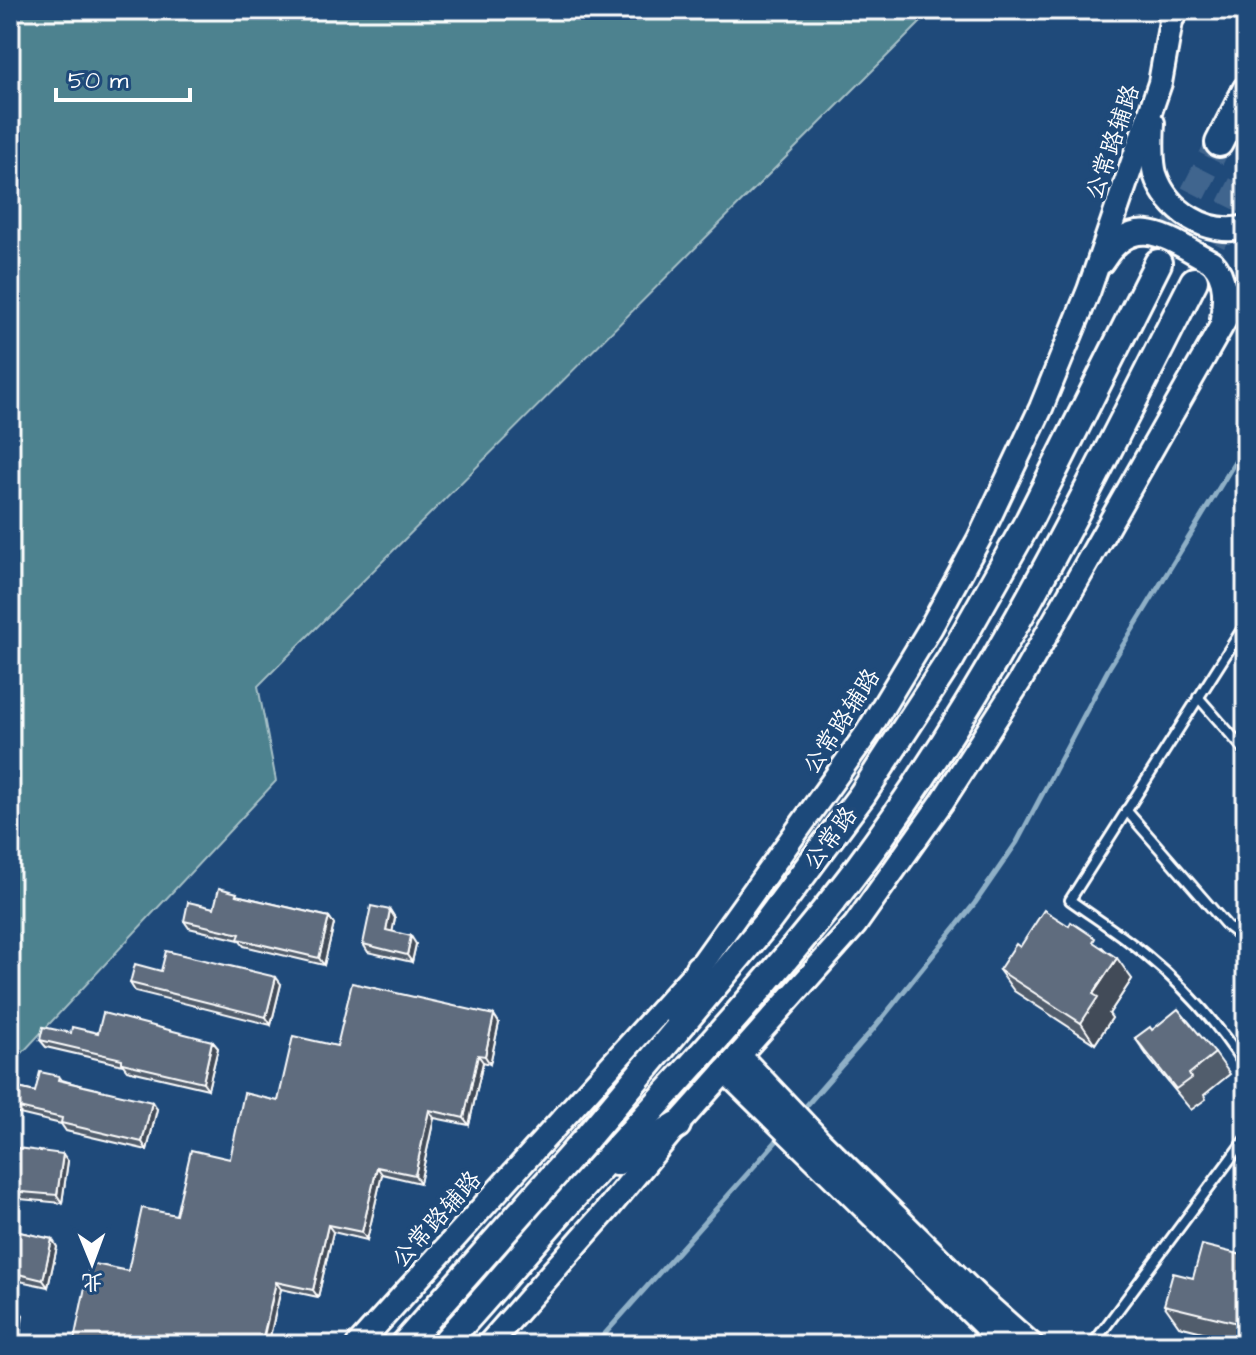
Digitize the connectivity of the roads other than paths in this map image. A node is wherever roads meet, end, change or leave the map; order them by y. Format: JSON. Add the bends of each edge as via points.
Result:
{"nodes":[{"id":1,"x":1172,"y":11,"type":"edge"},
{"id":2,"x":1160,"y":83,"type":"junction"},
{"id":3,"x":1246,"y":90,"type":"edge"},
{"id":4,"x":1219,"y":143,"type":"tunnel mouth"},
{"id":5,"x":1246,"y":227,"type":"edge"},
{"id":6,"x":1158,"y":263,"type":"tunnel mouth"},
{"id":7,"x":1194,"y":281,"type":"tunnel mouth"},
{"id":8,"x":1246,"y":283,"type":"edge"},
{"id":9,"x":1089,"y":290,"type":"junction"},
{"id":10,"x":1218,"y":331,"type":"junction"},
{"id":11,"x":1246,"y":623,"type":"edge"},
{"id":12,"x":1198,"y":697,"type":"junction"},
{"id":13,"x":1246,"y":752,"type":"edge"},
{"id":14,"x":1126,"y":810,"type":"junction"},
{"id":15,"x":1246,"y":941,"type":"edge"},
{"id":16,"x":699,"y":968,"type":"junction"},
{"id":17,"x":665,"y":1043,"type":"junction"},
{"id":18,"x":732,"y":1063,"type":"junction"},
{"id":19,"x":1246,"y":1068,"type":"edge"},
{"id":20,"x":677,"y":1125,"type":"junction"},
{"id":21,"x":1246,"y":1138,"type":"edge"},
{"id":22,"x":816,"y":1149,"type":"junction"},
{"id":23,"x":589,"y":1179,"type":"junction"},
{"id":24,"x":358,"y":1345,"type":"edge"},
{"id":25,"x":404,"y":1345,"type":"edge"},
{"id":26,"x":443,"y":1345,"type":"edge"},
{"id":27,"x":488,"y":1345,"type":"edge"},
{"id":28,"x":1004,"y":1345,"type":"edge"},
{"id":29,"x":1032,"y":1345,"type":"edge"},
{"id":30,"x":1092,"y":1345,"type":"edge"}],
"edges":[{"from":1,"to":2,"type":"main road","name":"公常路辅路"},
{"from":2,"to":5,"type":"main road","via":[[1152,152],[1161,188],[1199,222],[1216,228]]},
{"from":2,"to":9,"type":"main road","name":"公常路辅路"},
{"from":3,"to":4,"type":"main road"},
{"from":6,"to":17,"type":"main road","name":"公常路","via":[[1029,520],[950,660],[862,795],[768,921]]},
{"from":7,"to":23,"type":"main road","name":"公常路","via":[[1050,564],[928,766],[858,867],[778,967]]},
{"from":8,"to":10,"type":"main road"},
{"from":9,"to":10,"type":"main road","via":[[1105,257],[1120,241],[1139,231],[1154,232],[1217,267],[1225,299]]},
{"from":9,"to":16,"type":"main road","name":"公常路辅路","via":[[1010,475],[931,627],[867,733]]},
{"from":10,"to":18,"type":"main road","via":[[1020,681],[951,790],[855,925]]},
{"from":11,"to":12,"type":"lane"},
{"from":12,"to":13,"type":"lane"},
{"from":12,"to":14,"type":"lane"},
{"from":14,"to":15,"type":"lane"},
{"from":14,"to":19,"type":"lane","via":[[1070,900],[1172,978]]},
{"from":16,"to":17,"type":"main road"},
{"from":16,"to":24,"type":"main road","name":"公常路辅路"},
{"from":17,"to":25,"type":"main road","name":"公常路"},
{"from":18,"to":20,"type":"main road"},
{"from":18,"to":22,"type":"main road"},
{"from":20,"to":23,"type":"main road"},
{"from":20,"to":27,"type":"main road"},
{"from":21,"to":30,"type":"lane"},
{"from":22,"to":28,"type":"main road"},
{"from":22,"to":29,"type":"main road"},
{"from":23,"to":26,"type":"main road","name":"公常路"}]}
